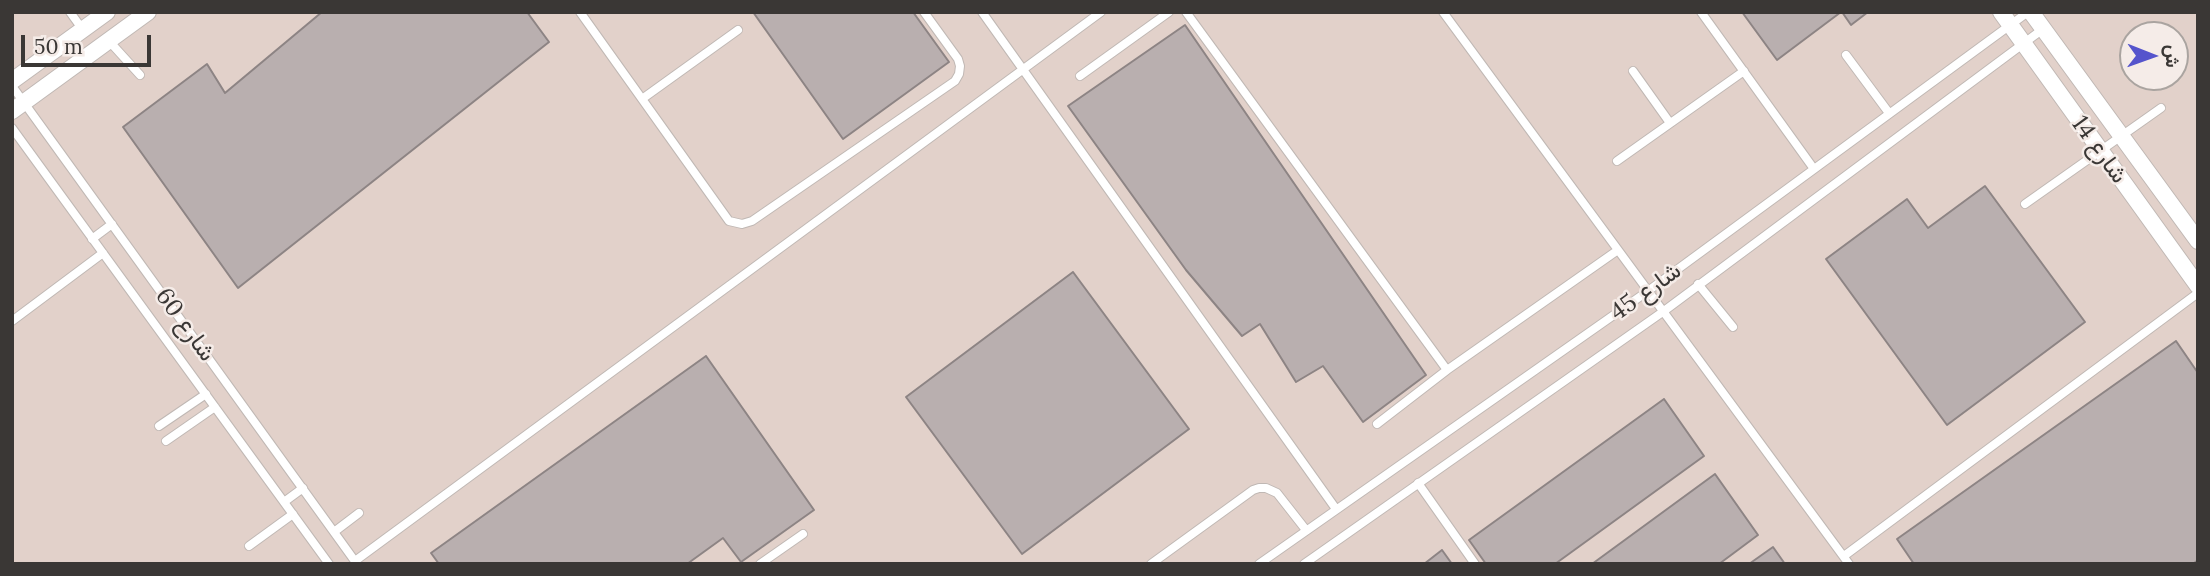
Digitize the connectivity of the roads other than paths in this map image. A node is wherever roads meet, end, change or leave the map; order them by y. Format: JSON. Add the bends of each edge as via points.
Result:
{"nodes":[{"id":1,"x":70,"y":12,"type":"edge"},
{"id":2,"x":107,"y":12,"type":"edge"},
{"id":3,"x":148,"y":12,"type":"edge"},
{"id":4,"x":580,"y":12,"type":"edge"},
{"id":5,"x":924,"y":12,"type":"edge"},
{"id":6,"x":982,"y":12,"type":"edge"},
{"id":7,"x":1101,"y":12,"type":"edge"},
{"id":8,"x":1169,"y":12,"type":"edge"},
{"id":9,"x":1186,"y":12,"type":"edge"},
{"id":10,"x":1443,"y":12,"type":"edge"},
{"id":11,"x":1701,"y":12,"type":"edge"},
{"id":12,"x":2029,"y":12,"type":"edge"},
{"id":13,"x":2006,"y":18,"type":"edge"},
{"id":14,"x":2043,"y":29,"type":"junction"},
{"id":15,"x":83,"y":30,"type":"junction"},
{"id":16,"x":738,"y":30,"type":"dead end"},
{"id":17,"x":109,"y":41,"type":"junction"},
{"id":18,"x":2024,"y":43,"type":"junction"},
{"id":19,"x":1846,"y":55,"type":"dead end"},
{"id":20,"x":1023,"y":69,"type":"junction"},
{"id":21,"x":1633,"y":71,"type":"dead end"},
{"id":22,"x":1744,"y":71,"type":"junction"},
{"id":23,"x":140,"y":75,"type":"dead end"},
{"id":24,"x":1080,"y":76,"type":"dead end"},
{"id":25,"x":12,"y":81,"type":"edge"},
{"id":26,"x":12,"y":86,"type":"edge"},
{"id":27,"x":642,"y":99,"type":"junction"},
{"id":28,"x":18,"y":107,"type":"edge"},
{"id":29,"x":2161,"y":108,"type":"dead end"},
{"id":30,"x":1889,"y":113,"type":"junction"},
{"id":31,"x":1670,"y":123,"type":"junction"},
{"id":32,"x":12,"y":128,"type":"edge"},
{"id":33,"x":2122,"y":136,"type":"junction"},
{"id":34,"x":2100,"y":152,"type":"junction"},
{"id":35,"x":1617,"y":161,"type":"dead end"},
{"id":36,"x":1814,"y":169,"type":"junction"},
{"id":37,"x":2025,"y":204,"type":"dead end"},
{"id":38,"x":112,"y":224,"type":"junction"},
{"id":39,"x":92,"y":239,"type":"junction"},
{"id":40,"x":2198,"y":241,"type":"edge"},
{"id":41,"x":1618,"y":250,"type":"junction"},
{"id":42,"x":103,"y":253,"type":"junction"},
{"id":43,"x":1698,"y":284,"type":"junction"},
{"id":44,"x":2198,"y":286,"type":"edge"},
{"id":45,"x":1648,"y":291,"type":"junction"},
{"id":46,"x":2198,"y":292,"type":"edge"},
{"id":47,"x":1664,"y":311,"type":"junction"},
{"id":48,"x":12,"y":321,"type":"edge"},
{"id":49,"x":1733,"y":327,"type":"dead end"},
{"id":50,"x":1447,"y":370,"type":"junction"},
{"id":51,"x":206,"y":394,"type":"junction"},
{"id":52,"x":215,"y":407,"type":"junction"},
{"id":53,"x":1377,"y":424,"type":"dead end"},
{"id":54,"x":159,"y":426,"type":"dead end"},
{"id":55,"x":166,"y":441,"type":"dead end"},
{"id":56,"x":1418,"y":484,"type":"junction"},
{"id":57,"x":303,"y":488,"type":"junction"},
{"id":58,"x":284,"y":502,"type":"junction"},
{"id":59,"x":1336,"y":509,"type":"junction"},
{"id":60,"x":359,"y":513,"type":"dead end"},
{"id":61,"x":293,"y":514,"type":"junction"},
{"id":62,"x":1306,"y":530,"type":"junction"},
{"id":63,"x":334,"y":532,"type":"junction"},
{"id":64,"x":803,"y":534,"type":"dead end"},
{"id":65,"x":248,"y":546,"type":"dead end"},
{"id":66,"x":1847,"y":560,"type":"edge"},
{"id":67,"x":356,"y":562,"type":"edge"},
{"id":68,"x":329,"y":564,"type":"edge"},
{"id":69,"x":760,"y":564,"type":"edge"},
{"id":70,"x":1151,"y":564,"type":"edge"},
{"id":71,"x":1259,"y":564,"type":"edge"},
{"id":72,"x":1304,"y":564,"type":"edge"},
{"id":73,"x":1475,"y":564,"type":"edge"}],
"edges":[{"from":1,"to":15,"type":"lane"},
{"from":2,"to":15,"type":"street"},
{"from":3,"to":17,"type":"street"},
{"from":4,"to":27,"type":"lane"},
{"from":5,"to":27,"type":"lane","via":[[958,59],[955,81],[752,221],[729,220]]},
{"from":6,"to":20,"type":"lane"},
{"from":7,"to":20,"type":"lane"},
{"from":8,"to":24,"type":"lane"},
{"from":9,"to":50,"type":"lane"},
{"from":10,"to":41,"type":"lane"},
{"from":11,"to":22,"type":"lane"},
{"from":12,"to":13,"type":"lane","name":"شارع 45"},
{"from":12,"to":14,"type":"street","name":"شارع 14"},
{"from":13,"to":18,"type":"street","name":"شارع 14"},
{"from":13,"to":30,"type":"lane","name":"شارع 45"},
{"from":14,"to":18,"type":"lane","name":"شارع 45"},
{"from":14,"to":33,"type":"street","name":"شارع 14"},
{"from":15,"to":25,"type":"street"},
{"from":16,"to":27,"type":"lane"},
{"from":17,"to":23,"type":"lane"},
{"from":17,"to":28,"type":"street"},
{"from":18,"to":34,"type":"street","name":"شارع 14"},
{"from":18,"to":43,"type":"lane","name":"شارع 45"},
{"from":19,"to":30,"type":"lane"},
{"from":20,"to":59,"type":"lane"},
{"from":20,"to":67,"type":"lane"},
{"from":21,"to":31,"type":"lane"},
{"from":22,"to":31,"type":"lane"},
{"from":22,"to":36,"type":"lane"},
{"from":26,"to":28,"type":"lane","name":"شارع 60"},
{"from":28,"to":38,"type":"lane","name":"شارع 60"},
{"from":29,"to":33,"type":"lane"},
{"from":30,"to":36,"type":"lane","name":"شارع 45"},
{"from":31,"to":35,"type":"lane"},
{"from":32,"to":39,"type":"lane","name":"شارع 60"},
{"from":33,"to":34,"type":"lane"},
{"from":33,"to":40,"type":"street","name":"شارع 14"},
{"from":34,"to":37,"type":"lane"},
{"from":34,"to":44,"type":"street","name":"شارع 14"},
{"from":36,"to":45,"type":"lane","name":"شارع 45"},
{"from":38,"to":39,"type":"lane"},
{"from":38,"to":57,"type":"lane","name":"شارع 60"},
{"from":39,"to":42,"type":"lane","name":"شارع 60"},
{"from":41,"to":45,"type":"lane"},
{"from":41,"to":50,"type":"lane"},
{"from":42,"to":48,"type":"lane"},
{"from":42,"to":51,"type":"lane","name":"شارع 60"},
{"from":43,"to":47,"type":"lane","name":"شارع 45"},
{"from":43,"to":49,"type":"lane"},
{"from":45,"to":47,"type":"lane"},
{"from":45,"to":59,"type":"lane","name":"شارع 45"},
{"from":46,"to":66,"type":"lane"},
{"from":47,"to":56,"type":"lane","name":"شارع 45"},
{"from":47,"to":66,"type":"lane"},
{"from":50,"to":53,"type":"lane"},
{"from":51,"to":52,"type":"lane","name":"شارع 60"},
{"from":51,"to":54,"type":"lane"},
{"from":52,"to":55,"type":"lane"},
{"from":52,"to":58,"type":"lane","name":"شارع 60"},
{"from":56,"to":72,"type":"lane","name":"شارع 45"},
{"from":56,"to":73,"type":"lane"},
{"from":57,"to":58,"type":"lane"},
{"from":57,"to":63,"type":"lane","name":"شارع 60"},
{"from":58,"to":61,"type":"lane","name":"شارع 60"},
{"from":59,"to":62,"type":"lane","name":"شارع 45"},
{"from":60,"to":63,"type":"lane"},
{"from":61,"to":65,"type":"lane"},
{"from":61,"to":68,"type":"lane","name":"شارع 60"},
{"from":62,"to":70,"type":"lane","via":[[1278,493],[1259,488]]},
{"from":62,"to":71,"type":"lane","name":"شارع 45"},
{"from":63,"to":67,"type":"lane","name":"شارع 60"},
{"from":64,"to":69,"type":"lane"}]}
